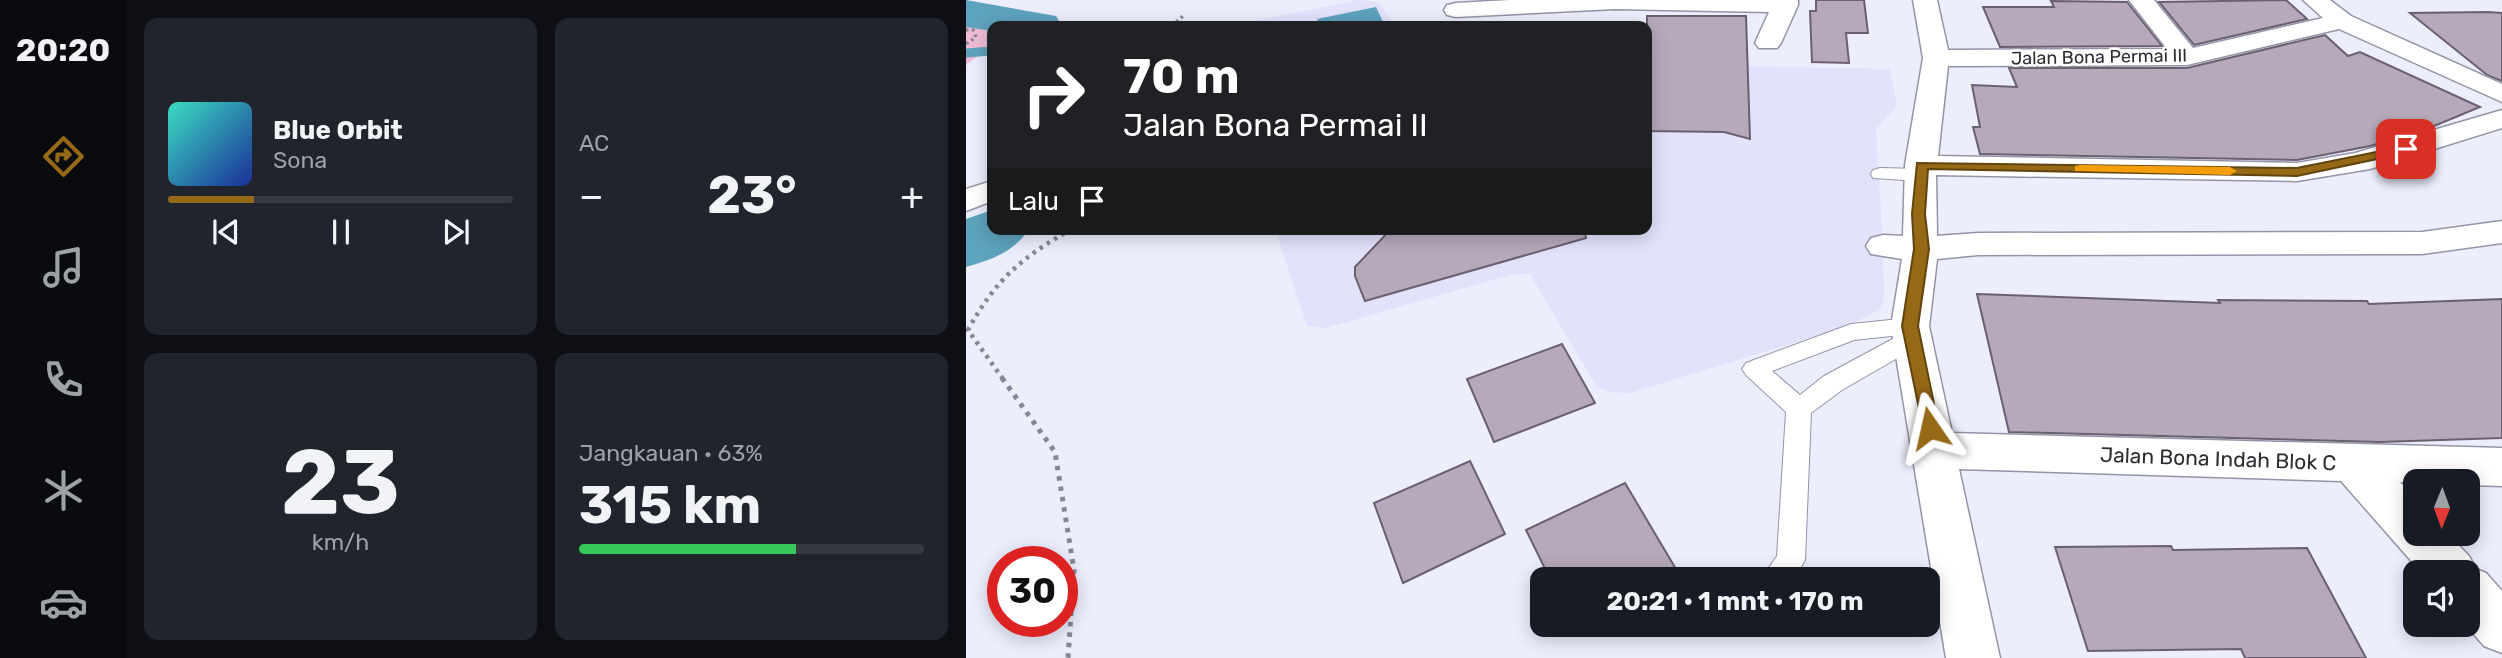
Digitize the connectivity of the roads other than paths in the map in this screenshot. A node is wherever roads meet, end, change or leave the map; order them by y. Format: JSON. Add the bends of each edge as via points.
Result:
{"nodes":[{"id":1,"x":1925,"y":0,"type":"edge"},
{"id":2,"x":2141,"y":0,"type":"edge"},
{"id":3,"x":2315,"y":0,"type":"edge"},
{"id":4,"x":1786,"y":3,"type":"edge"},
{"id":5,"x":2369,"y":8,"type":"dead end"},
{"id":6,"x":1456,"y":9,"type":"dead end"},
{"id":7,"x":2342,"y":22,"type":"junction"},
{"id":8,"x":1768,"y":43,"type":"dead end"},
{"id":9,"x":2187,"y":57,"type":"junction"},
{"id":10,"x":1936,"y":58,"type":"junction"},
{"id":11,"x":2502,"y":73,"type":"edge"},
{"id":12,"x":2502,"y":94,"type":"edge"},
{"id":13,"x":2502,"y":119,"type":"edge"},
{"id":14,"x":1921,"y":170,"type":"junction"},
{"id":15,"x":1880,"y":174,"type":"dead end"},
{"id":16,"x":2502,"y":232,"type":"edge"},
{"id":17,"x":1883,"y":246,"type":"dead end"},
{"id":18,"x":1921,"y":249,"type":"junction"},
{"id":19,"x":1911,"y":332,"type":"junction"},
{"id":20,"x":1799,"y":409,"type":"junction"},
{"id":21,"x":1934,"y":450,"type":"junction"},
{"id":22,"x":2354,"y":464,"type":"junction"},
{"id":23,"x":2502,"y":467,"type":"edge"},
{"id":24,"x":2403,"y":519,"type":"edge"},
{"id":25,"x":2428,"y":546,"type":"edge"},
{"id":26,"x":2441,"y":560,"type":"edge"},
{"id":27,"x":1786,"y":567,"type":"edge"},
{"id":28,"x":2480,"y":603,"type":"edge"},
{"id":29,"x":2502,"y":628,"type":"edge"},
{"id":30,"x":1973,"y":658,"type":"edge"}],
"edges":[{"from":1,"to":10,"type":"street"},
{"from":2,"to":9,"type":"street"},
{"from":3,"to":7,"type":"street"},
{"from":4,"to":6,"type":"street","via":[[1615,2]]},
{"from":4,"to":8,"type":"street"},
{"from":5,"to":11,"type":"street"},
{"from":7,"to":9,"type":"street","name":"Jalan Bona Permai III"},
{"from":7,"to":12,"type":"street"},
{"from":9,"to":10,"type":"street","name":"Jalan Bona Permai III"},
{"from":10,"to":14,"type":"street"},
{"from":13,"to":14,"type":"street","via":[[2359,162],[2297,172]]},
{"from":14,"to":15,"type":"lane"},
{"from":14,"to":18,"type":"street"},
{"from":16,"to":18,"type":"street","via":[[2422,243],[1978,244]]},
{"from":17,"to":18,"type":"street"},
{"from":18,"to":19,"type":"street"},
{"from":19,"to":20,"type":"lane"},
{"from":19,"to":20,"type":"lane","via":[[1851,332],[1755,369]]},
{"from":19,"to":21,"type":"street"},
{"from":20,"to":27,"type":"lane","via":[[1791,561]]},
{"from":21,"to":22,"type":"street","name":"Jalan Bona Indah Blok C"},
{"from":21,"to":30,"type":"street"},
{"from":22,"to":23,"type":"street","name":"Jalan Bona Indah Blok C"},
{"from":22,"to":24,"type":"street"},
{"from":25,"to":26,"type":"street"},
{"from":28,"to":29,"type":"street"}]}
